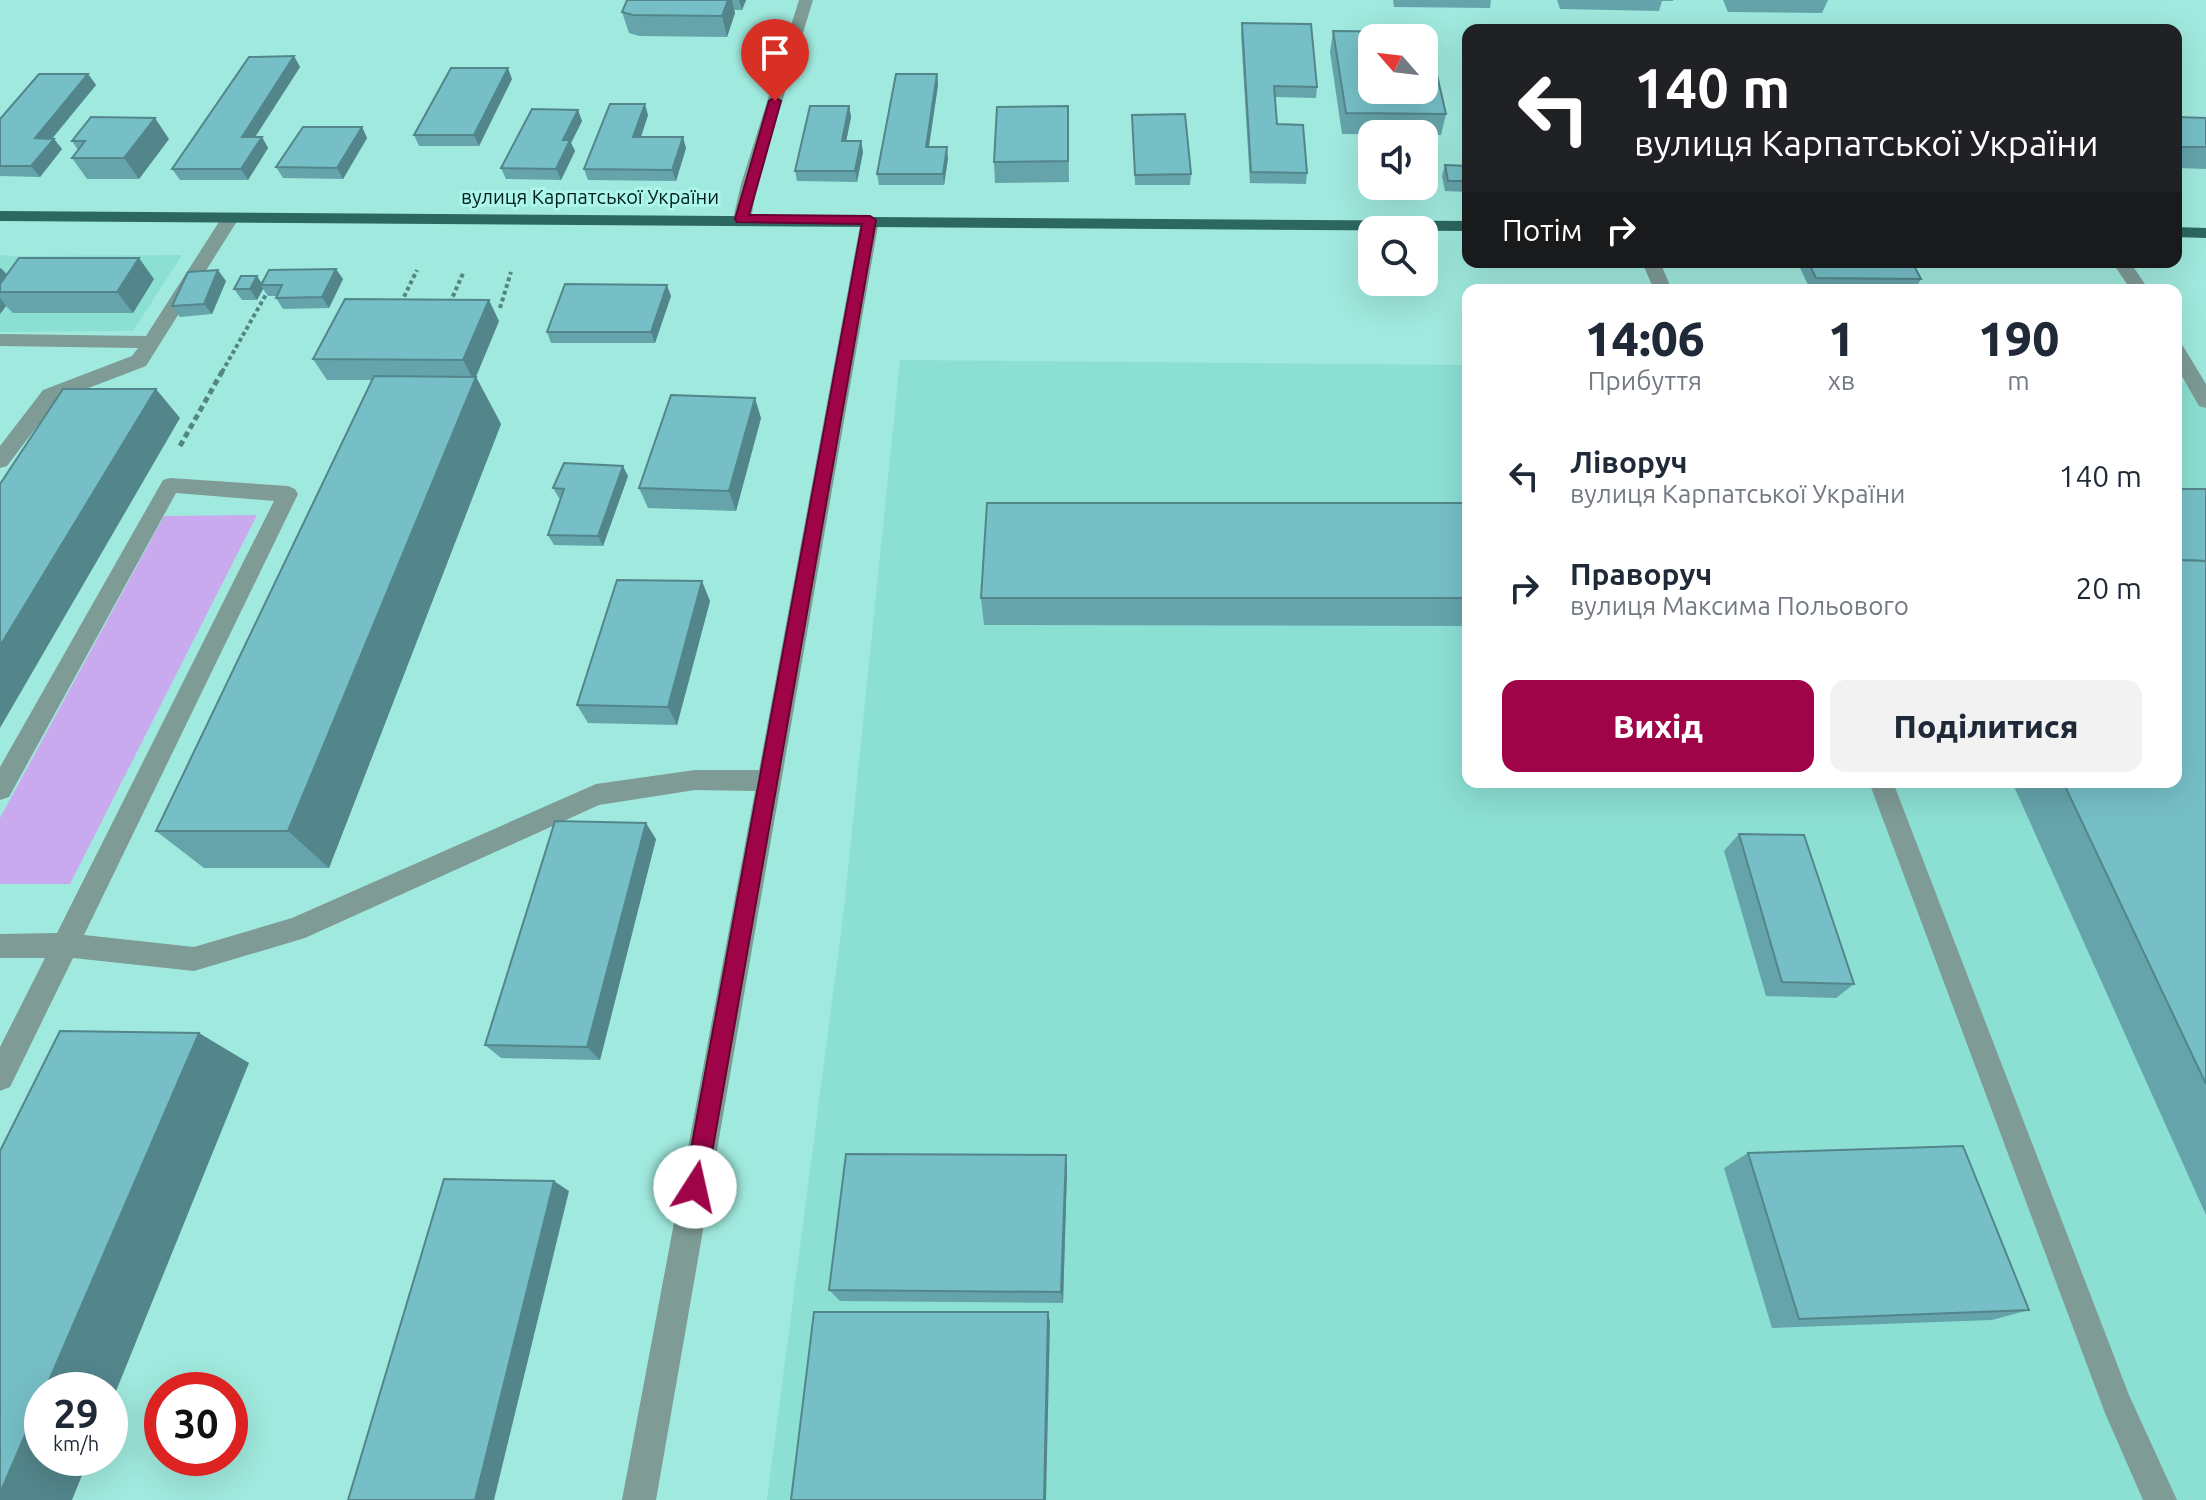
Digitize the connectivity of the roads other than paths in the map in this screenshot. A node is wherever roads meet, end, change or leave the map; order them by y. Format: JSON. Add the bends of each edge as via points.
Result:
{"nodes":[{"id":1,"x":806,"y":0,"type":"edge"},
{"id":2,"x":0,"y":216,"type":"edge"},
{"id":3,"x":230,"y":218,"type":"junction"},
{"id":4,"x":742,"y":219,"type":"junction"},
{"id":5,"x":870,"y":220,"type":"junction"},
{"id":6,"x":1462,"y":226,"type":"edge"},
{"id":7,"x":2182,"y":232,"type":"edge"},
{"id":8,"x":2206,"y":233,"type":"edge"},
{"id":9,"x":0,"y":340,"type":"edge"},
{"id":10,"x":151,"y":342,"type":"junction"},
{"id":11,"x":2182,"y":360,"type":"edge"},
{"id":12,"x":2206,"y":401,"type":"edge"},
{"id":13,"x":0,"y":461,"type":"edge"},
{"id":14,"x":768,"y":781,"type":"junction"},
{"id":15,"x":1883,"y":788,"type":"edge"},
{"id":16,"x":0,"y":790,"type":"edge"},
{"id":17,"x":65,"y":945,"type":"junction"},
{"id":18,"x":0,"y":946,"type":"edge"},
{"id":19,"x":0,"y":1077,"type":"edge"},
{"id":20,"x":639,"y":1500,"type":"edge"},
{"id":21,"x":2160,"y":1500,"type":"edge"}],
"edges":[{"from":1,"to":4,"type":"street"},
{"from":2,"to":3,"type":"main road","name":"вулиця Карпатської України"},
{"from":3,"to":4,"type":"main road","name":"вулиця Карпатської України"},
{"from":3,"to":10,"type":"street"},
{"from":4,"to":5,"type":"main road","name":"вулиця Карпатської України"},
{"from":5,"to":6,"type":"main road","name":"вулиця Карпатської України"},
{"from":5,"to":14,"type":"street"},
{"from":7,"to":8,"type":"main road"},
{"from":9,"to":10,"type":"street"},
{"from":10,"to":13,"type":"street","via":[[139,361],[50,395]]},
{"from":11,"to":12,"type":"street"},
{"from":14,"to":17,"type":"street","via":[[695,780],[596,795],[296,929],[194,959]]},
{"from":14,"to":20,"type":"street"},
{"from":15,"to":21,"type":"street","via":[[2116,1402]]},
{"from":16,"to":17,"type":"street","via":[[170,485],[288,494]]},
{"from":17,"to":18,"type":"street"},
{"from":17,"to":19,"type":"street"}]}
